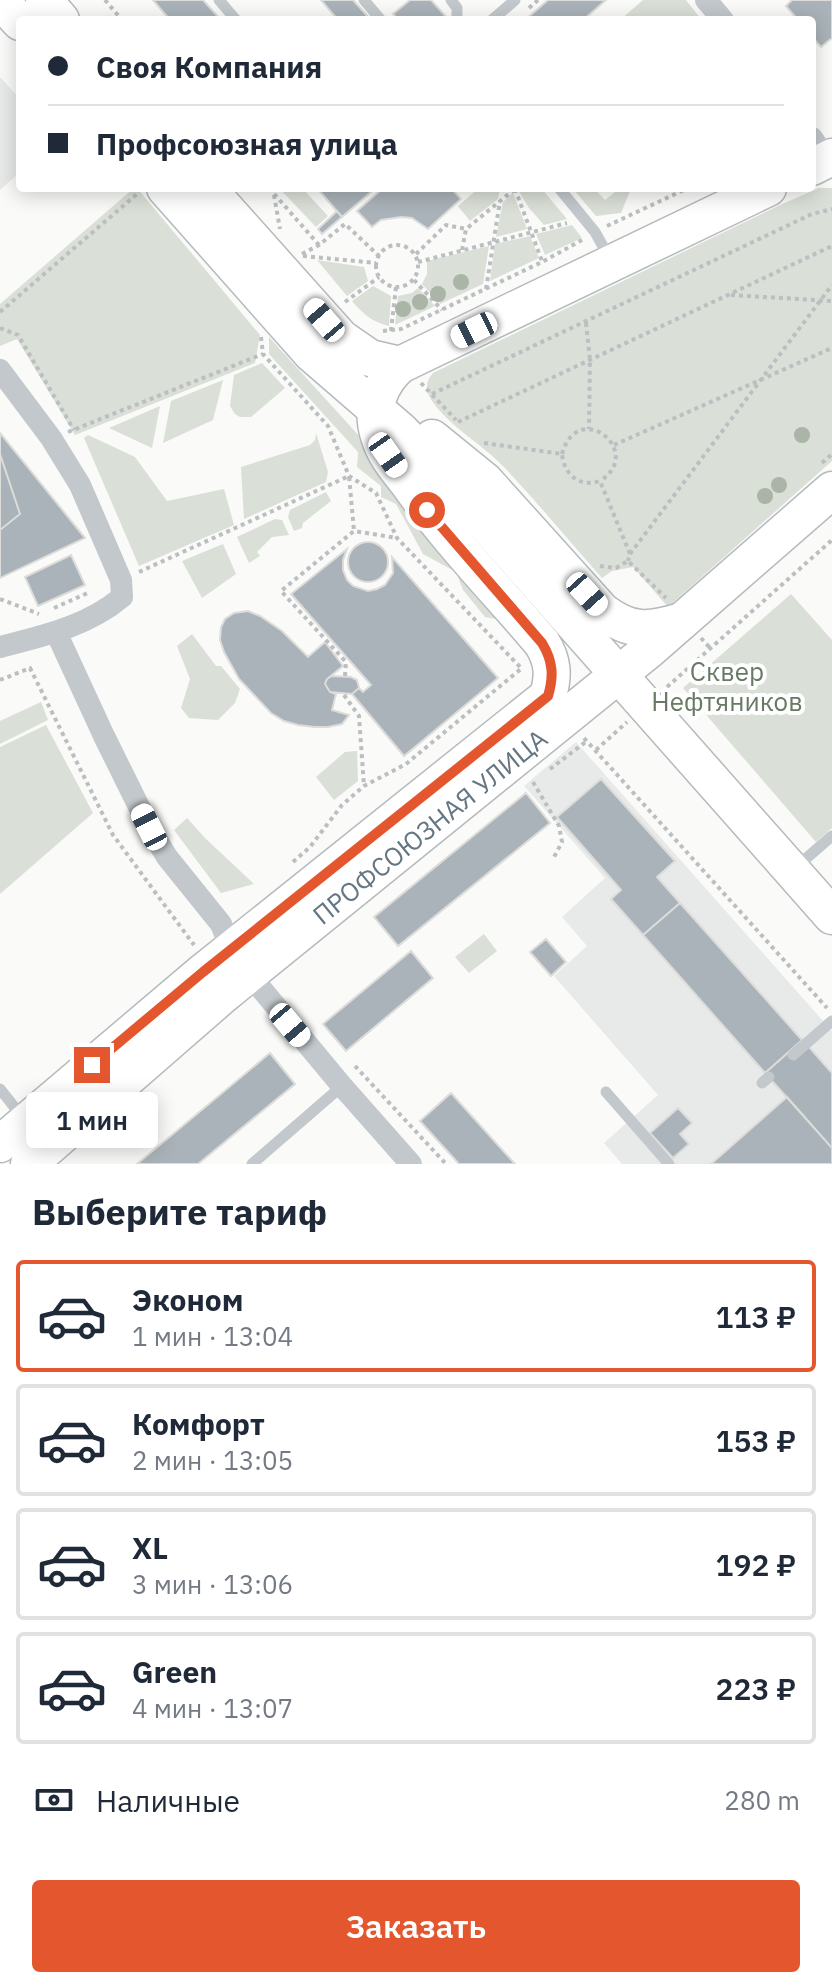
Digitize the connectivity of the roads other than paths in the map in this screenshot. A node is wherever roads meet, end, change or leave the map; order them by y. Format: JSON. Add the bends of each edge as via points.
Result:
{"nodes":[{"id":1,"x":0,"y":0,"type":"edge"},
{"id":2,"x":44,"y":0,"type":"edge"},
{"id":3,"x":219,"y":0,"type":"edge"},
{"id":4,"x":364,"y":0,"type":"edge"},
{"id":5,"x":515,"y":0,"type":"edge"},
{"id":6,"x":58,"y":16,"type":"edge"},
{"id":7,"x":233,"y":16,"type":"edge"},
{"id":8,"x":378,"y":16,"type":"edge"},
{"id":9,"x":497,"y":16,"type":"edge"},
{"id":10,"x":16,"y":18,"type":"edge"},
{"id":11,"x":154,"y":192,"type":"edge"},
{"id":12,"x":211,"y":192,"type":"edge"},
{"id":13,"x":562,"y":192,"type":"edge"},
{"id":14,"x":757,"y":192,"type":"edge"},
{"id":15,"x":603,"y":247,"type":"junction"},
{"id":16,"x":399,"y":353,"type":"junction"},
{"id":17,"x":0,"y":370,"type":"edge"},
{"id":18,"x":376,"y":408,"type":"junction"},
{"id":19,"x":832,"y":490,"type":"edge"},
{"id":20,"x":683,"y":620,"type":"junction"},
{"id":21,"x":56,"y":632,"type":"junction"},
{"id":22,"x":0,"y":647,"type":"edge"},
{"id":23,"x":618,"y":675,"type":"junction"},
{"id":24,"x":567,"y":718,"type":"junction"},
{"id":25,"x":832,"y":836,"type":"edge"},
{"id":26,"x":792,"y":871,"type":"junction"},
{"id":27,"x":832,"y":916,"type":"edge"},
{"id":28,"x":234,"y":949,"type":"junction"},
{"id":29,"x":832,"y":1021,"type":"edge"},
{"id":30,"x":793,"y":1055,"type":"dead end"},
{"id":31,"x":342,"y":1086,"type":"junction"},
{"id":32,"x":0,"y":1089,"type":"edge"},
{"id":33,"x":606,"y":1092,"type":"dead end"},
{"id":34,"x":13,"y":1132,"type":"edge"},
{"id":35,"x":29,"y":1164,"type":"edge"},
{"id":36,"x":252,"y":1164,"type":"edge"},
{"id":37,"x":411,"y":1164,"type":"edge"},
{"id":38,"x":669,"y":1164,"type":"edge"}],
"edges":[{"from":1,"to":10,"type":"main road"},
{"from":2,"to":6,"type":"main road"},
{"from":3,"to":7,"type":"lane"},
{"from":4,"to":8,"type":"lane"},
{"from":5,"to":9,"type":"lane"},
{"from":11,"to":18,"type":"main road","via":[[312,354]]},
{"from":12,"to":16,"type":"main road","via":[[351,347],[370,358]]},
{"from":13,"to":15,"type":"lane"},
{"from":14,"to":15,"type":"main road"},
{"from":15,"to":16,"type":"main road"},
{"from":16,"to":18,"type":"main road"},
{"from":17,"to":21,"type":"street","via":[[80,485],[122,588],[106,611]]},
{"from":18,"to":20,"type":"main road","via":[[412,418],[485,481],[616,621],[645,629]]},
{"from":18,"to":23,"type":"main road","via":[[434,466]]},
{"from":18,"to":24,"type":"main road","via":[[379,438],[388,455],[427,510],[549,654],[552,681]]},
{"from":19,"to":20,"type":"main road","name":"ПРОФСОЮЗНАЯ УЛИЦА"},
{"from":20,"to":23,"type":"main road","name":"ПРОФСОЮЗНАЯ УЛИЦА"},
{"from":21,"to":22,"type":"street"},
{"from":21,"to":28,"type":"street","via":[[149,827]]},
{"from":23,"to":24,"type":"main road","name":"ПРОФСОЮЗНАЯ УЛИЦА"},
{"from":23,"to":26,"type":"main road"},
{"from":24,"to":28,"type":"main road","name":"ПРОФСОЮЗНАЯ УЛИЦА"},
{"from":25,"to":26,"type":"lane"},
{"from":26,"to":27,"type":"main road"},
{"from":28,"to":31,"type":"street"},
{"from":28,"to":34,"type":"main road","name":"ПРОФСОЮЗНАЯ УЛИЦА"},
{"from":28,"to":35,"type":"main road","name":"ПРОФСОЮЗНАЯ УЛИЦА"},
{"from":29,"to":30,"type":"lane"},
{"from":31,"to":36,"type":"lane"},
{"from":31,"to":37,"type":"street"},
{"from":32,"to":34,"type":"lane"},
{"from":33,"to":38,"type":"lane"}]}
